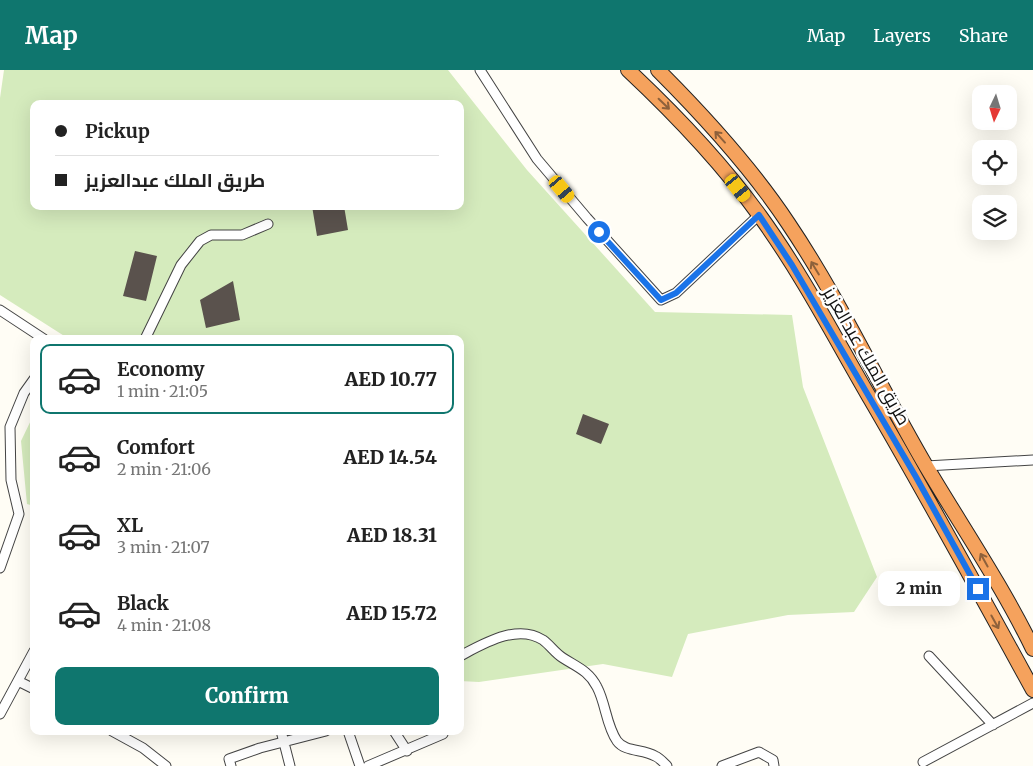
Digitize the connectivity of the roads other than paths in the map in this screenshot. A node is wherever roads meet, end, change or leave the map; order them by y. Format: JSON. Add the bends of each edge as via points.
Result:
{"nodes":[{"id":1,"x":480,"y":70,"type":"edge"},
{"id":2,"x":628,"y":70,"type":"edge"},
{"id":3,"x":658,"y":70,"type":"edge"},
{"id":4,"x":759,"y":215,"type":"junction"},
{"id":5,"x":268,"y":224,"type":"dead end"},
{"id":6,"x":0,"y":310,"type":"edge"},
{"id":7,"x":38,"y":335,"type":"edge"},
{"id":8,"x":147,"y":335,"type":"edge"},
{"id":9,"x":30,"y":385,"type":"edge"},
{"id":10,"x":1033,"y":460,"type":"edge"},
{"id":11,"x":926,"y":466,"type":"junction"},
{"id":12,"x":0,"y":568,"type":"edge"},
{"id":13,"x":1033,"y":649,"type":"edge"},
{"id":14,"x":464,"y":654,"type":"edge"},
{"id":15,"x":928,"y":656,"type":"dead end"},
{"id":16,"x":30,"y":658,"type":"edge"},
{"id":17,"x":18,"y":681,"type":"junction"},
{"id":18,"x":30,"y":687,"type":"edge"},
{"id":19,"x":1033,"y":690,"type":"edge"},
{"id":20,"x":1033,"y":702,"type":"edge"},
{"id":21,"x":1,"y":708,"type":"edge"},
{"id":22,"x":993,"y":725,"type":"junction"},
{"id":23,"x":119,"y":735,"type":"edge"},
{"id":24,"x":281,"y":735,"type":"edge"},
{"id":25,"x":311,"y":735,"type":"edge"},
{"id":26,"x":349,"y":735,"type":"edge"},
{"id":27,"x":397,"y":735,"type":"edge"},
{"id":28,"x":441,"y":735,"type":"edge"},
{"id":29,"x":284,"y":742,"type":"junction"},
{"id":30,"x":407,"y":751,"type":"junction"},
{"id":31,"x":922,"y":762,"type":"dead end"},
{"id":32,"x":166,"y":766,"type":"edge"},
{"id":33,"x":230,"y":766,"type":"edge"},
{"id":34,"x":290,"y":766,"type":"edge"},
{"id":35,"x":360,"y":766,"type":"edge"},
{"id":36,"x":368,"y":766,"type":"edge"},
{"id":37,"x":667,"y":766,"type":"edge"},
{"id":38,"x":722,"y":766,"type":"edge"},
{"id":39,"x":774,"y":766,"type":"edge"}],
"edges":[{"from":1,"to":4,"type":"street","via":[[537,159],[661,300],[676,293]]},
{"from":2,"to":4,"type":"highway","name":"طريق الملك عبدالعزيز","one_way":true,"via":[[673,112]]},
{"from":11,"to":3,"type":"highway","name":"طريق الملك عبدالعزيز","one_way":true,"via":[[788,223],[746,166]]},
{"from":4,"to":19,"type":"highway","name":"طريق الملك عبدالعزيز","one_way":true,"via":[[792,265],[916,477]]},
{"from":5,"to":8,"type":"street","via":[[242,235],[211,235],[200,241],[181,265]]},
{"from":6,"to":7,"type":"street"},
{"from":9,"to":12,"type":"street","via":[[10,427],[11,480],[18,514]]},
{"from":10,"to":11,"type":"street"},
{"from":13,"to":11,"type":"highway","name":"طريق الملك عبدالعزيز","one_way":true},
{"from":14,"to":37,"type":"street","via":[[508,635],[528,635],[542,640],[592,678],[618,742],[655,756]]},
{"from":15,"to":22,"type":"street"},
{"from":16,"to":17,"type":"street"},
{"from":17,"to":18,"type":"street"},
{"from":17,"to":21,"type":"street"},
{"from":20,"to":22,"type":"street"},
{"from":22,"to":31,"type":"street"},
{"from":23,"to":32,"type":"street"},
{"from":24,"to":29,"type":"street"},
{"from":25,"to":29,"type":"street"},
{"from":26,"to":35,"type":"street"},
{"from":27,"to":30,"type":"street"},
{"from":28,"to":30,"type":"street"},
{"from":29,"to":33,"type":"street","via":[[229,759]]},
{"from":29,"to":34,"type":"street"},
{"from":30,"to":36,"type":"street"},
{"from":38,"to":39,"type":"street","via":[[759,752],[773,760]]}]}
